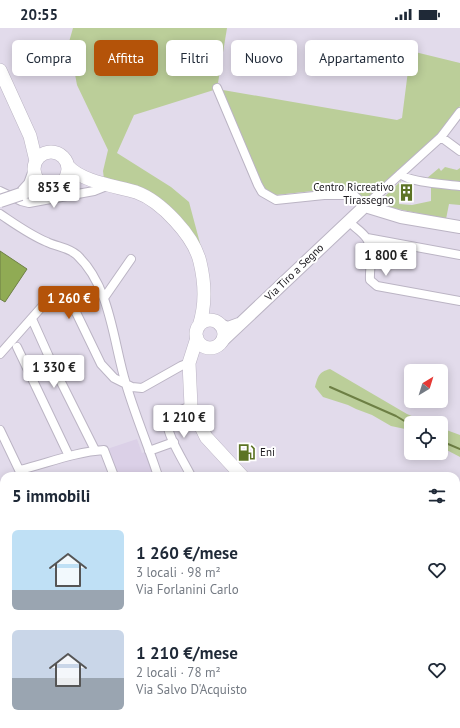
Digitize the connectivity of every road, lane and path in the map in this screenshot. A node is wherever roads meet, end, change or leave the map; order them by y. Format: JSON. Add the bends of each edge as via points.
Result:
{"nodes":[{"id":1,"x":0,"y":69,"type":"edge"},
{"id":2,"x":217,"y":88,"type":"dead end"},
{"id":3,"x":460,"y":112,"type":"edge"},
{"id":4,"x":30,"y":136,"type":"junction"},
{"id":5,"x":441,"y":137,"type":"junction"},
{"id":6,"x":460,"y":151,"type":"edge"},
{"id":7,"x":47,"y":152,"type":"junction"},
{"id":8,"x":68,"y":166,"type":"junction"},
{"id":9,"x":35,"y":167,"type":"junction"},
{"id":10,"x":400,"y":174,"type":"junction"},
{"id":11,"x":85,"y":178,"type":"junction"},
{"id":12,"x":64,"y":181,"type":"junction"},
{"id":13,"x":110,"y":185,"type":"junction"},
{"id":14,"x":48,"y":186,"type":"junction"},
{"id":15,"x":460,"y":186,"type":"edge"},
{"id":16,"x":0,"y":191,"type":"edge"},
{"id":17,"x":21,"y":194,"type":"junction"},
{"id":18,"x":0,"y":200,"type":"edge"},
{"id":19,"x":365,"y":206,"type":"junction"},
{"id":20,"x":0,"y":214,"type":"edge"},
{"id":21,"x":348,"y":221,"type":"junction"},
{"id":22,"x":460,"y":227,"type":"edge"},
{"id":23,"x":367,"y":238,"type":"junction"},
{"id":24,"x":460,"y":255,"type":"edge"},
{"id":25,"x":131,"y":259,"type":"dead end"},
{"id":26,"x":104,"y":298,"type":"junction"},
{"id":27,"x":460,"y":301,"type":"edge"},
{"id":28,"x":204,"y":306,"type":"junction"},
{"id":29,"x":32,"y":319,"type":"junction"},
{"id":30,"x":217,"y":323,"type":"junction"},
{"id":31,"x":240,"y":323,"type":"junction"},
{"id":32,"x":201,"y":337,"type":"junction"},
{"id":33,"x":221,"y":342,"type":"junction"},
{"id":34,"x":18,"y":347,"type":"dead end"},
{"id":35,"x":0,"y":354,"type":"edge"},
{"id":36,"x":189,"y":363,"type":"junction"},
{"id":37,"x":190,"y":377,"type":"junction"},
{"id":38,"x":125,"y":384,"type":"junction"},
{"id":39,"x":142,"y":388,"type":"junction"},
{"id":40,"x":133,"y":406,"type":"junction"},
{"id":41,"x":191,"y":406,"type":"junction"},
{"id":42,"x":0,"y":430,"type":"edge"},
{"id":43,"x":174,"y":442,"type":"junction"},
{"id":44,"x":95,"y":450,"type":"junction"},
{"id":45,"x":150,"y":451,"type":"junction"},
{"id":46,"x":68,"y":456,"type":"junction"},
{"id":47,"x":21,"y":472,"type":"edge"},
{"id":48,"x":24,"y":472,"type":"edge"},
{"id":49,"x":112,"y":472,"type":"edge"},
{"id":50,"x":157,"y":472,"type":"edge"},
{"id":51,"x":189,"y":472,"type":"edge"},
{"id":52,"x":238,"y":472,"type":"edge"}],
"edges":[{"from":1,"to":4,"type":"main road"},
{"from":2,"to":19,"type":"street","via":[[262,192],[276,200],[324,195],[354,196]]},
{"from":3,"to":5,"type":"street"},
{"from":4,"to":7,"type":"main road"},
{"from":4,"to":9,"type":"main road"},
{"from":5,"to":6,"type":"street"},
{"from":5,"to":10,"type":"street"},
{"from":7,"to":8,"type":"main road","via":[[62,156]]},
{"from":7,"to":9,"type":"main road"},
{"from":8,"to":11,"type":"main road"},
{"from":8,"to":12,"type":"main road"},
{"from":9,"to":14,"type":"main road","via":[[39,182]]},
{"from":9,"to":17,"type":"main road","via":[[30,184]]},
{"from":10,"to":15,"type":"street","via":[[415,181]]},
{"from":10,"to":19,"type":"street"},
{"from":11,"to":12,"type":"main road"},
{"from":11,"to":13,"type":"main road"},
{"from":12,"to":14,"type":"main road","via":[[59,185]]},
{"from":13,"to":16,"type":"street","via":[[94,191],[29,203]]},
{"from":13,"to":28,"type":"main road","via":[[152,200],[181,227],[200,261]]},
{"from":14,"to":17,"type":"main road"},
{"from":17,"to":18,"type":"main road","bridge":true},
{"from":19,"to":21,"type":"main road","name":"Via Tiro a Segno"},
{"from":19,"to":22,"type":"main road"},
{"from":20,"to":26,"type":"street","via":[[38,238],[76,254],[98,283]]},
{"from":21,"to":23,"type":"street"},
{"from":21,"to":31,"type":"main road","name":"Via Tiro a Segno"},
{"from":23,"to":24,"type":"street"},
{"from":23,"to":27,"type":"street","via":[[372,250],[370,280],[377,286]]},
{"from":25,"to":26,"type":"street"},
{"from":26,"to":38,"type":"street"},
{"from":28,"to":30,"type":"main road"},
{"from":28,"to":32,"type":"main road"},
{"from":29,"to":35,"type":"street"},
{"from":29,"to":38,"type":"street","via":[[50,299],[60,298],[72,304],[101,364],[114,378]]},
{"from":29,"to":44,"type":"street"},
{"from":30,"to":31,"type":"main road","via":[[228,328]]},
{"from":30,"to":32,"type":"main road","via":[[206,321]]},
{"from":30,"to":33,"type":"main road","via":[[223,332]]},
{"from":31,"to":33,"type":"main road","name":"Via Tiro a Segno"},
{"from":32,"to":33,"type":"main road","via":[[213,347]]},
{"from":32,"to":36,"type":"main road"},
{"from":32,"to":37,"type":"main road"},
{"from":34,"to":46,"type":"street"},
{"from":36,"to":37,"type":"main road"},
{"from":36,"to":39,"type":"street"},
{"from":37,"to":41,"type":"main road"},
{"from":38,"to":39,"type":"street"},
{"from":38,"to":40,"type":"street"},
{"from":39,"to":40,"type":"street"},
{"from":40,"to":45,"type":"street"},
{"from":41,"to":43,"type":"street","via":[[166,418]]},
{"from":41,"to":52,"type":"main road","via":[[206,437]]},
{"from":42,"to":47,"type":"street"},
{"from":43,"to":45,"type":"street"},
{"from":43,"to":51,"type":"street"},
{"from":44,"to":46,"type":"street"},
{"from":44,"to":49,"type":"street","via":[[104,450]]},
{"from":45,"to":50,"type":"street"},
{"from":46,"to":48,"type":"street"}]}
